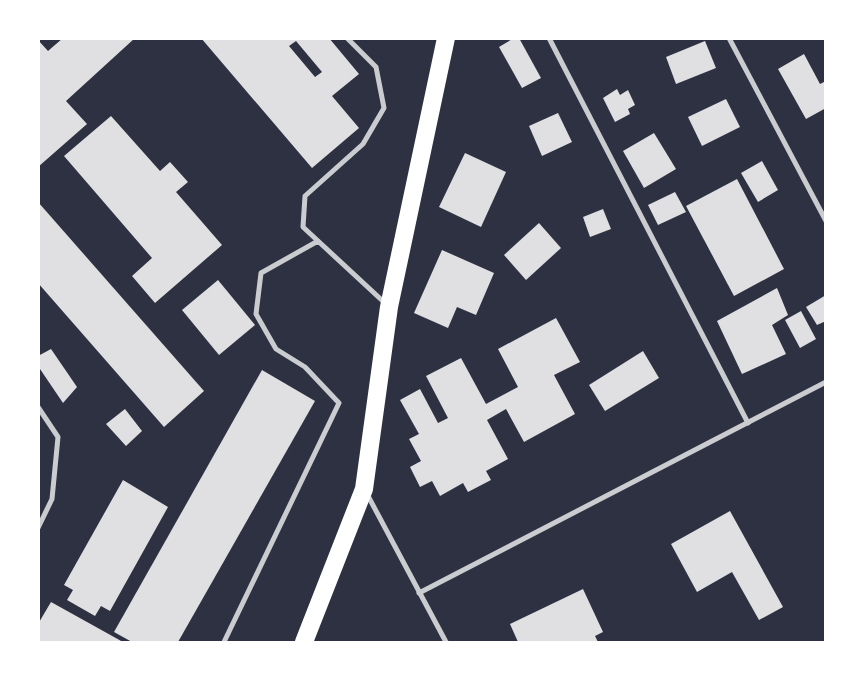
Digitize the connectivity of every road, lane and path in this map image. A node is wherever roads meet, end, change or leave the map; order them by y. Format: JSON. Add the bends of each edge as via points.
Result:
{"nodes":[{"id":1,"x":347,"y":38,"type":"edge"},
{"id":2,"x":446,"y":38,"type":"edge"},
{"id":3,"x":550,"y":38,"type":"edge"},
{"id":4,"x":729,"y":38,"type":"edge"},
{"id":5,"x":825,"y":220,"type":"edge"},
{"id":6,"x":318,"y":241,"type":"junction"},
{"id":7,"x":389,"y":307,"type":"junction"},
{"id":8,"x":825,"y":382,"type":"edge"},
{"id":9,"x":38,"y":407,"type":"edge"},
{"id":10,"x":748,"y":423,"type":"junction"},
{"id":11,"x":364,"y":489,"type":"junction"},
{"id":12,"x":38,"y":528,"type":"edge"},
{"id":13,"x":419,"y":593,"type":"junction"},
{"id":14,"x":224,"y":642,"type":"edge"},
{"id":15,"x":304,"y":642,"type":"edge"},
{"id":16,"x":446,"y":642,"type":"edge"}],
"edges":[{"from":1,"to":6,"type":"lane","via":[[376,67],[384,108],[363,144],[305,195],[303,227]]},
{"from":2,"to":7,"type":"main road"},
{"from":3,"to":10,"type":"lane"},
{"from":4,"to":5,"type":"lane"},
{"from":6,"to":7,"type":"lane"},
{"from":6,"to":14,"type":"lane","via":[[261,273],[256,314],[276,349],[305,366],[339,404]]},
{"from":7,"to":11,"type":"main road"},
{"from":8,"to":10,"type":"lane"},
{"from":9,"to":12,"type":"lane","via":[[58,437],[52,499]]},
{"from":10,"to":13,"type":"lane"},
{"from":11,"to":13,"type":"lane"},
{"from":11,"to":15,"type":"main road"},
{"from":13,"to":16,"type":"lane"}]}
